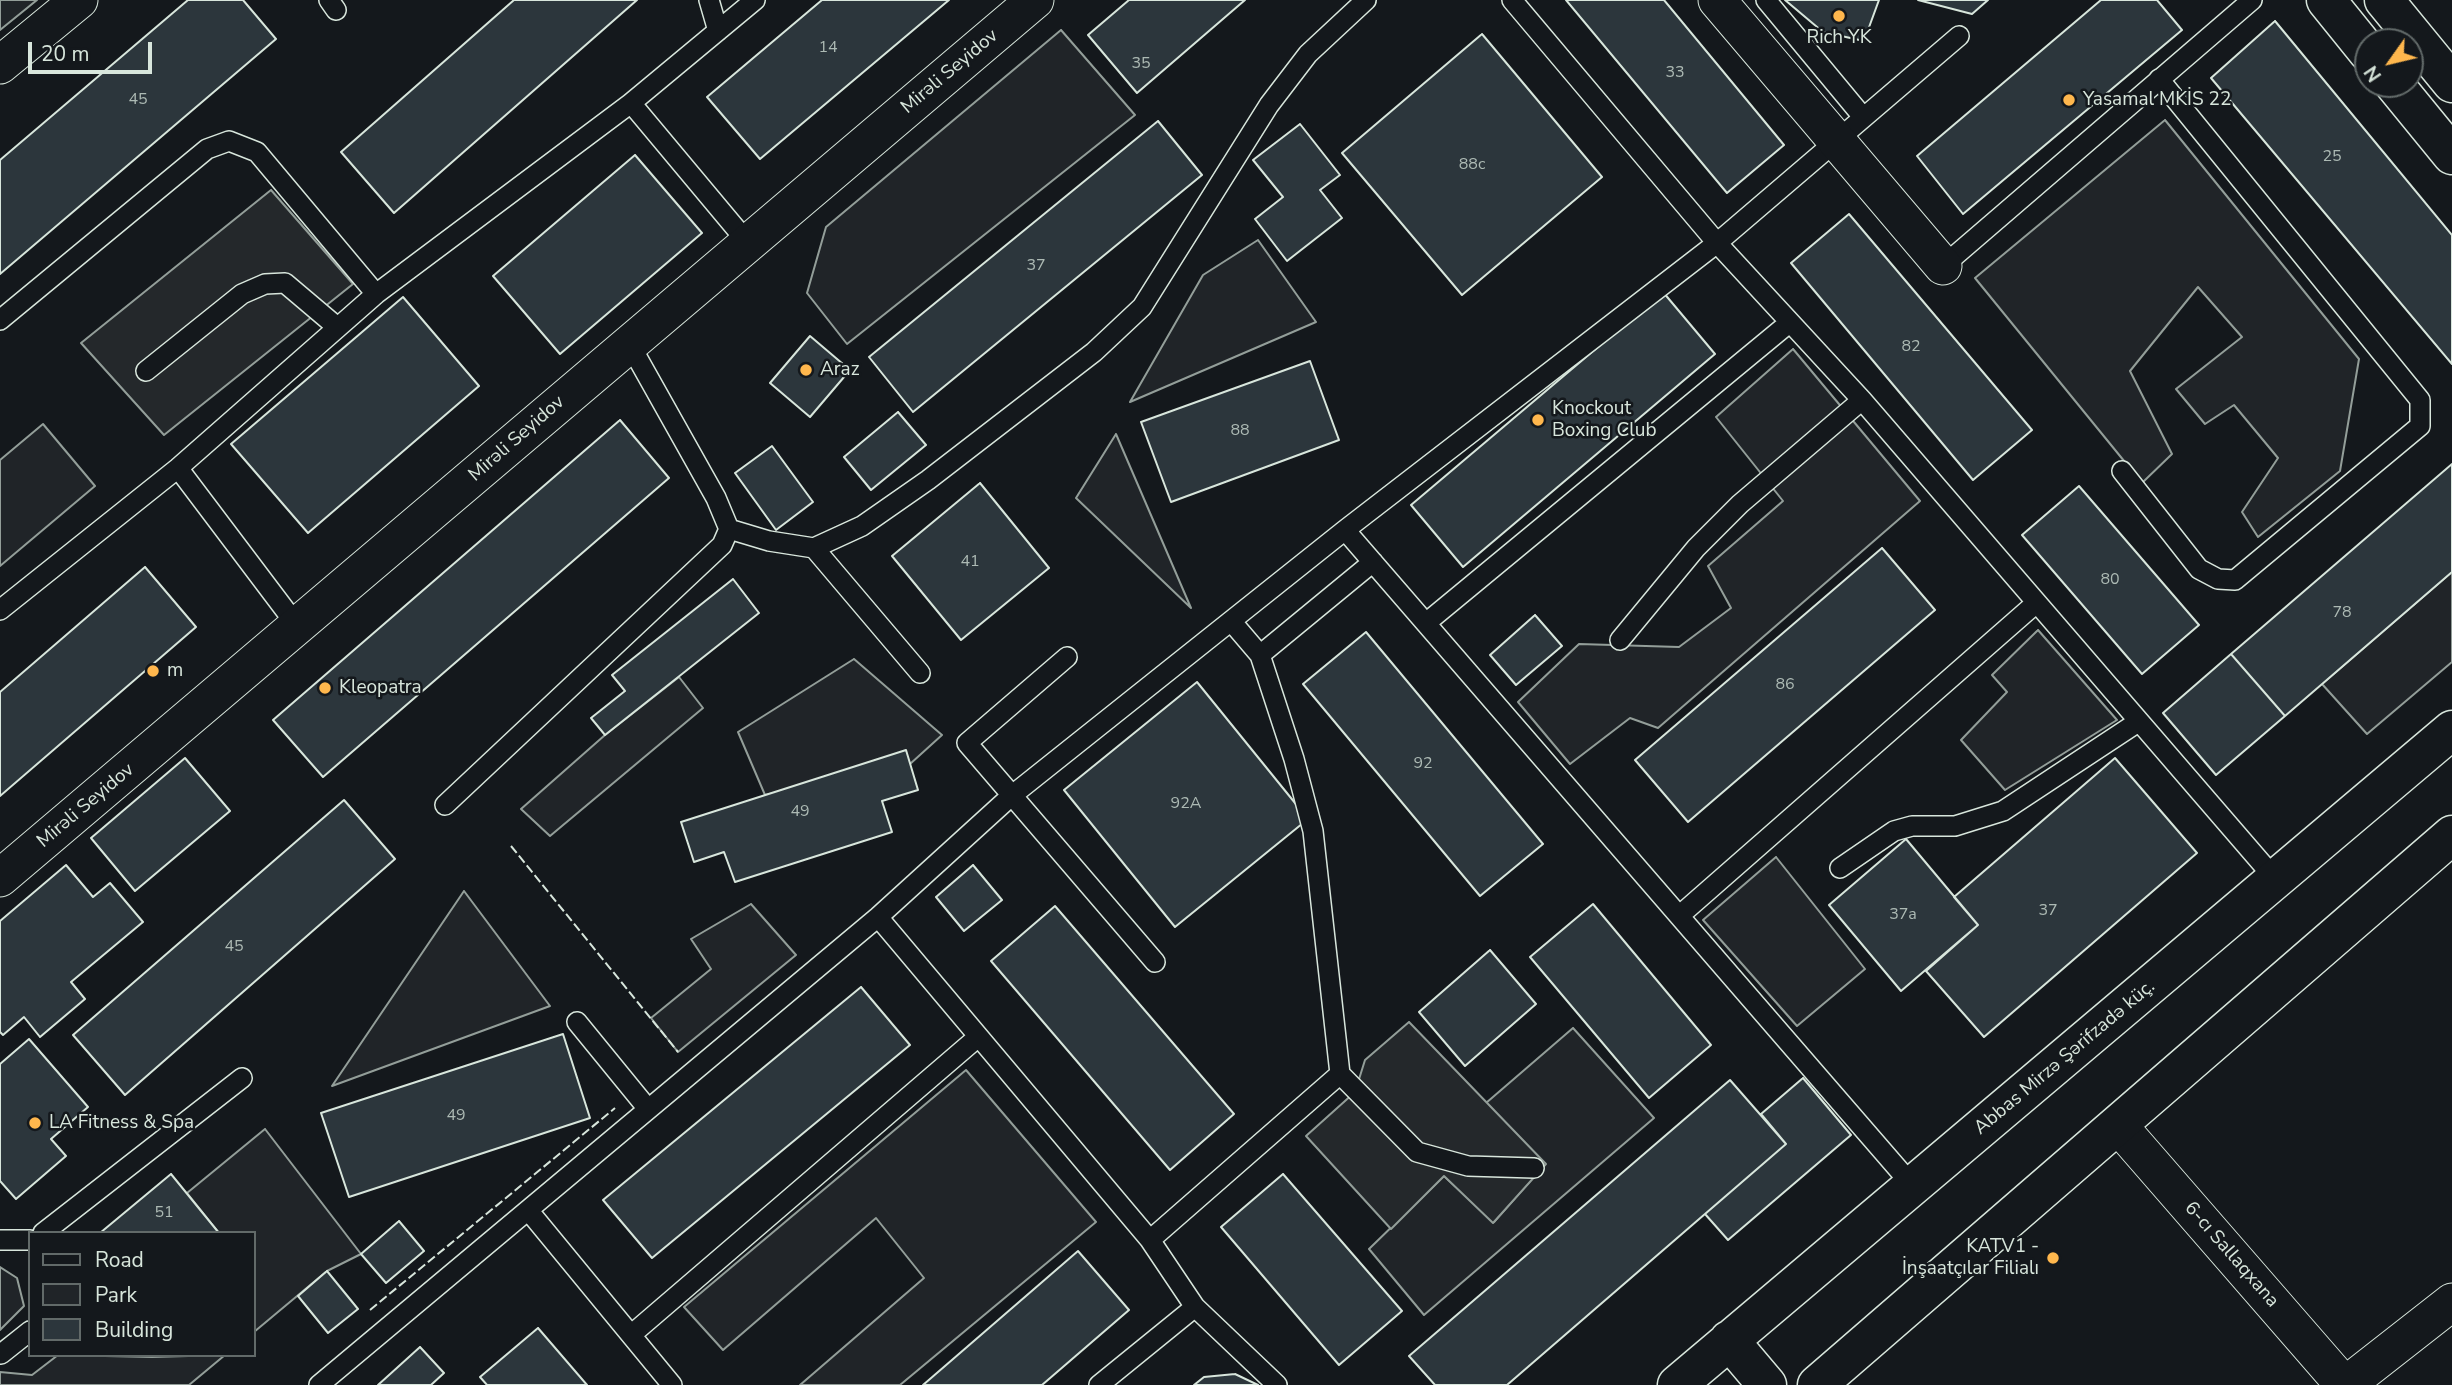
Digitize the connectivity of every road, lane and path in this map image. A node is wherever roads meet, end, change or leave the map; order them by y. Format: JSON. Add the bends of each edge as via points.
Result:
{"nodes":[{"id":1,"x":79,"y":0,"type":"edge"},
{"id":2,"x":709,"y":0,"type":"edge"},
{"id":3,"x":755,"y":0,"type":"edge"},
{"id":4,"x":1035,"y":0,"type":"edge"},
{"id":5,"x":1366,"y":0,"type":"edge"},
{"id":6,"x":1512,"y":0,"type":"edge"},
{"id":7,"x":1717,"y":0,"type":"edge"},
{"id":8,"x":1766,"y":0,"type":"edge"},
{"id":9,"x":2252,"y":0,"type":"edge"},
{"id":10,"x":2326,"y":0,"type":"edge"},
{"id":11,"x":2384,"y":0,"type":"edge"},
{"id":12,"x":718,"y":31,"type":"junction"},
{"id":13,"x":2354,"y":35,"type":"edge"},
{"id":14,"x":1959,"y":36,"type":"dead end"},
{"id":15,"x":0,"y":65,"type":"edge"},
{"id":16,"x":2159,"y":79,"type":"junction"},
{"id":17,"x":2452,"y":83,"type":"edge"},
{"id":18,"x":2405,"y":98,"type":"edge"},
{"id":19,"x":631,"y":103,"type":"junction"},
{"id":20,"x":1863,"y":117,"type":"junction"},
{"id":21,"x":1835,"y":141,"type":"junction"},
{"id":22,"x":2452,"y":155,"type":"edge"},
{"id":23,"x":748,"y":243,"type":"junction"},
{"id":24,"x":1717,"y":243,"type":"junction"},
{"id":25,"x":1943,"y":265,"type":"joint"},
{"id":26,"x":376,"y":294,"type":"junction"},
{"id":27,"x":0,"y":320,"type":"edge"},
{"id":28,"x":1789,"y":323,"type":"junction"},
{"id":29,"x":337,"y":327,"type":"junction"},
{"id":30,"x":629,"y":343,"type":"junction"},
{"id":31,"x":146,"y":371,"type":"dead end"},
{"id":32,"x":1862,"y":400,"type":"junction"},
{"id":33,"x":178,"y":468,"type":"junction"},
{"id":34,"x":2122,"y":471,"type":"dead end"},
{"id":35,"x":729,"y":529,"type":"junction"},
{"id":36,"x":1345,"y":530,"type":"junction"},
{"id":37,"x":814,"y":548,"type":"junction"},
{"id":38,"x":1373,"y":562,"type":"junction"},
{"id":39,"x":2035,"y":604,"type":"junction"},
{"id":40,"x":0,"y":610,"type":"edge"},
{"id":41,"x":1231,"y":621,"type":"junction"},
{"id":42,"x":1426,"y":623,"type":"junction"},
{"id":43,"x":298,"y":627,"type":"junction"},
{"id":44,"x":1620,"y":640,"type":"dead end"},
{"id":45,"x":1260,"y":655,"type":"junction"},
{"id":46,"x":1067,"y":657,"type":"dead end"},
{"id":47,"x":920,"y":673,"type":"dead end"},
{"id":48,"x":2138,"y":722,"type":"junction"},
{"id":49,"x":2452,"y":730,"type":"edge"},
{"id":50,"x":1010,"y":797,"type":"junction"},
{"id":51,"x":446,"y":805,"type":"dead end"},
{"id":52,"x":2452,"y":835,"type":"edge"},
{"id":53,"x":1840,"y":868,"type":"dead end"},
{"id":54,"x":0,"y":878,"type":"edge"},
{"id":55,"x":2277,"y":881,"type":"junction"},
{"id":56,"x":1679,"y":916,"type":"junction"},
{"id":57,"x":877,"y":917,"type":"junction"},
{"id":58,"x":1155,"y":962,"type":"dead end"},
{"id":59,"x":577,"y":1022,"type":"dead end"},
{"id":60,"x":978,"y":1037,"type":"junction"},
{"id":61,"x":1340,"y":1074,"type":"junction"},
{"id":62,"x":242,"y":1078,"type":"dead end"},
{"id":63,"x":648,"y":1109,"type":"junction"},
{"id":64,"x":2118,"y":1125,"type":"junction"},
{"id":65,"x":1534,"y":1168,"type":"dead end"},
{"id":66,"x":1912,"y":1185,"type":"junction"},
{"id":67,"x":528,"y":1210,"type":"junction"},
{"id":68,"x":46,"y":1231,"type":"edge"},
{"id":69,"x":0,"y":1240,"type":"edge"},
{"id":70,"x":28,"y":1240,"type":"edge"},
{"id":71,"x":1150,"y":1240,"type":"junction"},
{"id":72,"x":2452,"y":1302,"type":"edge"},
{"id":73,"x":1195,"y":1307,"type":"junction"},
{"id":74,"x":28,"y":1333,"type":"edge"},
{"id":75,"x":631,"y":1335,"type":"junction"},
{"id":76,"x":1729,"y":1340,"type":"junction"},
{"id":77,"x":1,"y":1354,"type":"edge"},
{"id":78,"x":319,"y":1385,"type":"edge"},
{"id":79,"x":672,"y":1385,"type":"edge"},
{"id":80,"x":1099,"y":1385,"type":"edge"},
{"id":81,"x":1277,"y":1385,"type":"edge"},
{"id":82,"x":1676,"y":1385,"type":"edge"},
{"id":83,"x":1767,"y":1385,"type":"edge"},
{"id":84,"x":1817,"y":1385,"type":"edge"},
{"id":85,"x":2345,"y":1385,"type":"edge"}],
"edges":[{"from":1,"to":15,"type":"street"},
{"from":2,"to":12,"type":"lane"},
{"from":3,"to":12,"type":"lane"},
{"from":4,"to":23,"type":"street","name":"Mirəli Seyidov"},
{"from":5,"to":37,"type":"lane","via":[[1308,54],[1269,106],[1142,307],[1094,352],[928,480],[862,526]]},
{"from":6,"to":24,"type":"lane"},
{"from":7,"to":21,"type":"street"},
{"from":8,"to":20,"type":"lane"},
{"from":9,"to":16,"type":"lane"},
{"from":10,"to":13,"type":"main road"},
{"from":11,"to":17,"type":"main road"},
{"from":12,"to":19,"type":"lane"},
{"from":14,"to":20,"type":"lane"},
{"from":16,"to":25,"type":"lane"},
{"from":16,"to":34,"type":"lane","via":[[2420,400],[2420,426],[2235,580],[2218,579],[2199,569]]},
{"from":18,"to":22,"type":"main road"},
{"from":19,"to":23,"type":"lane"},
{"from":19,"to":26,"type":"lane"},
{"from":20,"to":21,"type":"lane"},
{"from":21,"to":24,"type":"lane"},
{"from":21,"to":25,"type":"street"},
{"from":23,"to":30,"type":"street","name":"Mirəli Seyidov"},
{"from":24,"to":28,"type":"lane"},
{"from":24,"to":36,"type":"lane"},
{"from":26,"to":27,"type":"lane","via":[[257,152],[229,141],[207,149]]},
{"from":26,"to":29,"type":"lane"},
{"from":28,"to":32,"type":"lane"},
{"from":28,"to":42,"type":"lane"},
{"from":29,"to":31,"type":"lane","via":[[285,283],[265,284],[242,294]]},
{"from":29,"to":33,"type":"lane"},
{"from":30,"to":35,"type":"lane"},
{"from":30,"to":43,"type":"street","name":"Mirəli Seyidov"},
{"from":32,"to":39,"type":"lane"},
{"from":32,"to":44,"type":"lane","via":[[1740,504],[1696,548]]},
{"from":33,"to":40,"type":"lane"},
{"from":33,"to":43,"type":"lane"},
{"from":35,"to":37,"type":"lane"},
{"from":35,"to":51,"type":"lane","via":[[722,545]]},
{"from":36,"to":38,"type":"lane"},
{"from":36,"to":41,"type":"lane"},
{"from":37,"to":47,"type":"lane"},
{"from":38,"to":42,"type":"lane"},
{"from":38,"to":45,"type":"lane"},
{"from":39,"to":48,"type":"lane"},
{"from":39,"to":56,"type":"lane"},
{"from":41,"to":45,"type":"lane"},
{"from":41,"to":50,"type":"lane"},
{"from":42,"to":56,"type":"lane"},
{"from":43,"to":54,"type":"street","name":"Mirəli Seyidov"},
{"from":45,"to":61,"type":"lane","via":[[1313,831]]},
{"from":46,"to":50,"type":"lane","via":[[967,743]]},
{"from":48,"to":53,"type":"lane","via":[[2003,810],[1955,826],[1912,826],[1894,831]]},
{"from":48,"to":55,"type":"lane"},
{"from":49,"to":55,"type":"main road","name":"Abbas Mirzə Şərifzadə küç."},
{"from":50,"to":57,"type":"lane"},
{"from":50,"to":58,"type":"lane"},
{"from":52,"to":64,"type":"main road"},
{"from":55,"to":66,"type":"main road","name":"Abbas Mirzə Şərifzadə küç."},
{"from":56,"to":66,"type":"lane"},
{"from":57,"to":60,"type":"lane"},
{"from":57,"to":63,"type":"lane"},
{"from":59,"to":63,"type":"lane"},
{"from":60,"to":71,"type":"lane"},
{"from":60,"to":75,"type":"lane"},
{"from":61,"to":65,"type":"lane","via":[[1417,1153],[1468,1166]]},
{"from":61,"to":71,"type":"lane"},
{"from":62,"to":68,"type":"lane"},
{"from":63,"to":67,"type":"lane"},
{"from":64,"to":84,"type":"main road"},
{"from":64,"to":85,"type":"street","name":"6-cı Sallaqxana"},
{"from":66,"to":76,"type":"main road","name":"Abbas Mirzə Şərifzadə küç."},
{"from":67,"to":75,"type":"lane"},
{"from":67,"to":78,"type":"lane"},
{"from":69,"to":70,"type":"lane"},
{"from":71,"to":73,"type":"lane"},
{"from":72,"to":85,"type":"street"},
{"from":73,"to":80,"type":"lane"},
{"from":73,"to":81,"type":"lane"},
{"from":74,"to":77,"type":"lane"},
{"from":75,"to":79,"type":"lane"},
{"from":76,"to":82,"type":"main road","name":"Abbas Mirzə Şərifzadə küç."},
{"from":76,"to":83,"type":"main road"}]}
